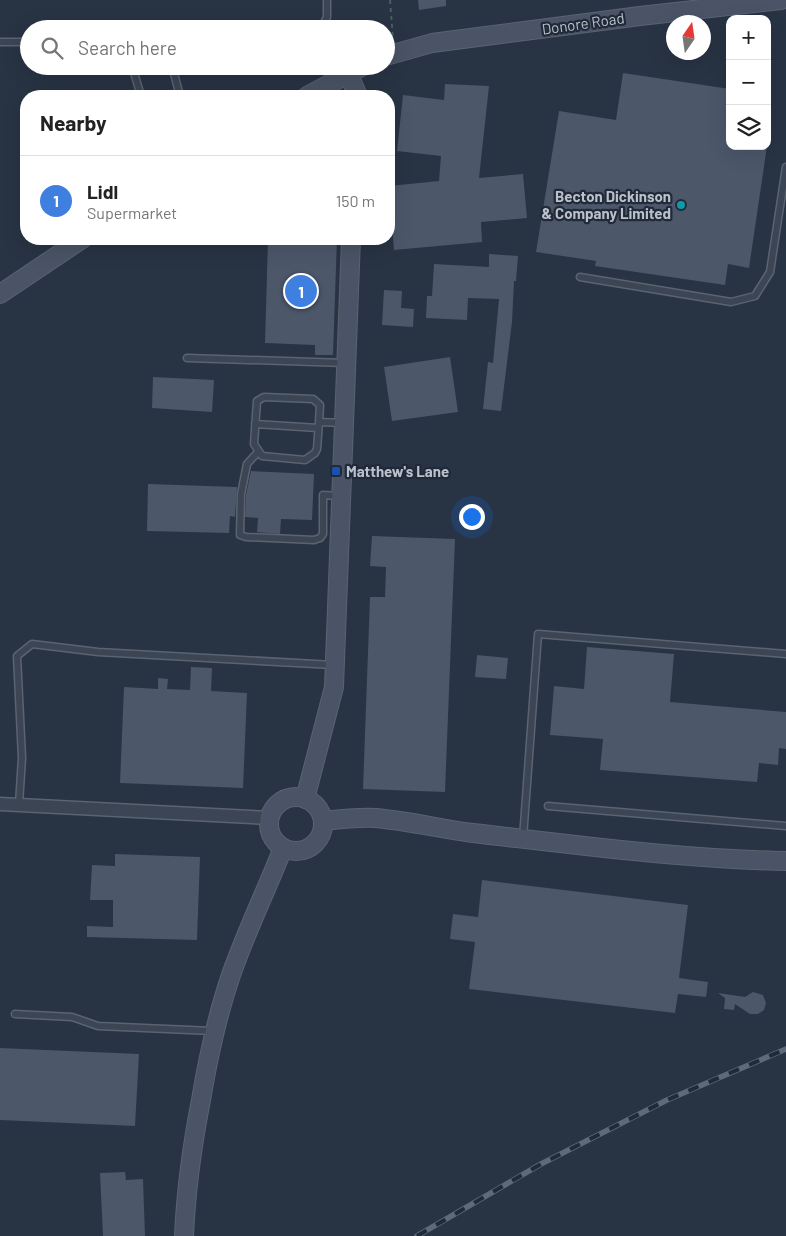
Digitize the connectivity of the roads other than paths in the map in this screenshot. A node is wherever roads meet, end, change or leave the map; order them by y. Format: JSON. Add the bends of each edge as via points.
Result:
{"nodes":[{"id":1,"x":327,"y":0,"type":"edge"},
{"id":2,"x":781,"y":0,"type":"edge"},
{"id":3,"x":326,"y":20,"type":"edge"},
{"id":4,"x":0,"y":42,"type":"edge"},
{"id":5,"x":20,"y":42,"type":"edge"},
{"id":6,"x":395,"y":54,"type":"edge"},
{"id":7,"x":135,"y":75,"type":"edge"},
{"id":8,"x":174,"y":75,"type":"edge"},
{"id":9,"x":347,"y":75,"type":"edge"},
{"id":10,"x":356,"y":75,"type":"edge"},
{"id":11,"x":139,"y":90,"type":"edge"},
{"id":12,"x":178,"y":90,"type":"edge"},
{"id":13,"x":318,"y":90,"type":"edge"},
{"id":14,"x":358,"y":90,"type":"edge"},
{"id":15,"x":786,"y":167,"type":"edge"},
{"id":16,"x":73,"y":245,"type":"edge"},
{"id":17,"x":351,"y":245,"type":"edge"},
{"id":18,"x":580,"y":277,"type":"dead end"},
{"id":19,"x":0,"y":294,"type":"edge"},
{"id":20,"x":187,"y":358,"type":"dead end"},
{"id":21,"x":346,"y":364,"type":"junction"},
{"id":22,"x":343,"y":423,"type":"junction"},
{"id":23,"x":255,"y":424,"type":"junction"},
{"id":24,"x":319,"y":425,"type":"junction"},
{"id":25,"x":258,"y":452,"type":"junction"},
{"id":26,"x":340,"y":496,"type":"junction"},
{"id":27,"x":786,"y":654,"type":"edge"},
{"id":28,"x":335,"y":665,"type":"junction"},
{"id":29,"x":305,"y":799,"type":"junction"},
{"id":30,"x":0,"y":804,"type":"edge"},
{"id":31,"x":19,"y":804,"type":"junction"},
{"id":32,"x":548,"y":806,"type":"dead end"},
{"id":33,"x":270,"y":818,"type":"junction"},
{"id":34,"x":324,"y":821,"type":"junction"},
{"id":35,"x":786,"y":826,"type":"edge"},
{"id":36,"x":523,"y":838,"type":"junction"},
{"id":37,"x":283,"y":848,"type":"junction"},
{"id":38,"x":786,"y":860,"type":"edge"},
{"id":39,"x":15,"y":1014,"type":"dead end"},
{"id":40,"x":214,"y":1031,"type":"junction"},
{"id":41,"x":184,"y":1236,"type":"edge"}],
"edges":[{"from":1,"to":3,"type":"lane"},
{"from":2,"to":6,"type":"street","name":"Donore Road","via":[[432,44]]},
{"from":4,"to":5,"type":"lane"},
{"from":7,"to":11,"type":"lane"},
{"from":8,"to":12,"type":"lane"},
{"from":9,"to":13,"type":"street"},
{"from":10,"to":14,"type":"street"},
{"from":15,"to":18,"type":"lane","via":[[770,272],[755,296],[731,302]]},
{"from":16,"to":19,"type":"street"},
{"from":17,"to":21,"type":"street"},
{"from":20,"to":21,"type":"lane"},
{"from":21,"to":22,"type":"street"},
{"from":22,"to":24,"type":"lane"},
{"from":22,"to":26,"type":"street"},
{"from":23,"to":24,"type":"lane"},
{"from":23,"to":24,"type":"lane","via":[[257,401],[264,398],[313,399],[320,405]]},
{"from":23,"to":25,"type":"lane","via":[[254,444]]},
{"from":24,"to":25,"type":"lane","via":[[317,448],[305,460],[262,456]]},
{"from":25,"to":26,"type":"lane","via":[[247,464],[241,494],[240,535],[320,538],[323,534],[323,495]]},
{"from":26,"to":28,"type":"street"},
{"from":27,"to":36,"type":"lane","via":[[538,634]]},
{"from":28,"to":29,"type":"street","via":[[334,687]]},
{"from":28,"to":31,"type":"lane","via":[[98,652],[32,644],[17,656],[22,758]]},
{"from":29,"to":33,"type":"street","via":[[285,799],[274,808]]},
{"from":29,"to":34,"type":"street","via":[[315,805]]},
{"from":30,"to":31,"type":"street"},
{"from":31,"to":33,"type":"street"},
{"from":32,"to":35,"type":"lane"},
{"from":33,"to":37,"type":"street","via":[[272,836]]},
{"from":34,"to":36,"type":"street","via":[[377,818]]},
{"from":34,"to":37,"type":"street","via":[[317,842],[308,849],[295,852]]},
{"from":36,"to":38,"type":"street","via":[[642,852]]},
{"from":37,"to":40,"type":"street","via":[[232,974]]},
{"from":39,"to":40,"type":"lane","via":[[72,1017],[98,1026]]},
{"from":40,"to":41,"type":"street","via":[[192,1146]]}]}
